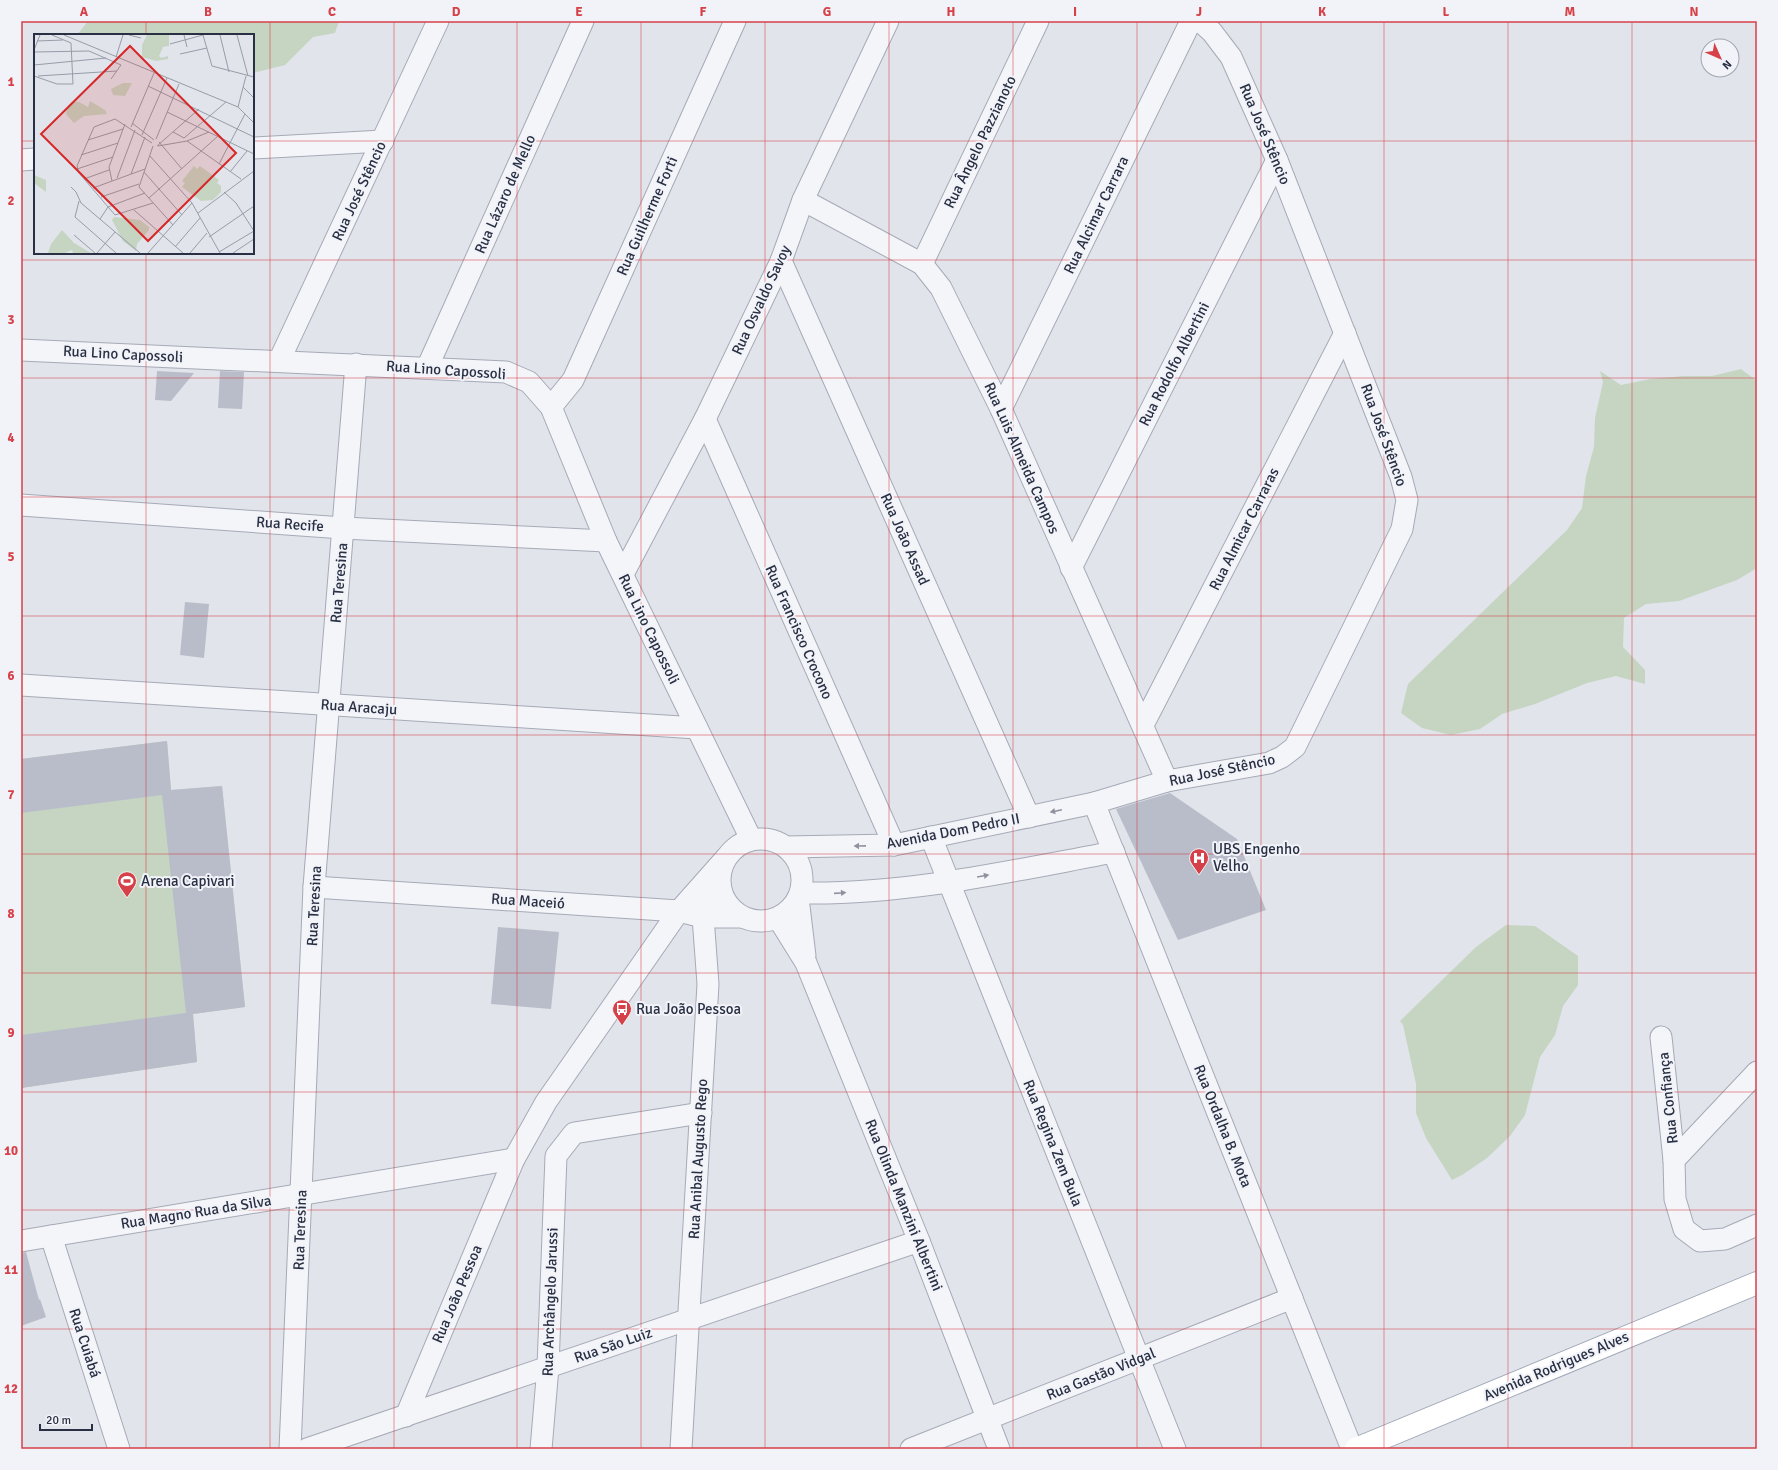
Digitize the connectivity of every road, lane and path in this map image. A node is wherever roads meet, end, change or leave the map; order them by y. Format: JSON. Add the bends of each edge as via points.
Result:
{"nodes":[{"id":1,"x":438,"y":21,"type":"edge"},
{"id":2,"x":583,"y":21,"type":"edge"},
{"id":3,"x":735,"y":21,"type":"edge"},
{"id":4,"x":888,"y":21,"type":"edge"},
{"id":5,"x":1038,"y":21,"type":"edge"},
{"id":6,"x":1192,"y":21,"type":"edge"},
{"id":7,"x":1200,"y":21,"type":"edge"},
{"id":8,"x":383,"y":141,"type":"junction"},
{"id":9,"x":254,"y":148,"type":"edge"},
{"id":10,"x":34,"y":159,"type":"edge"},
{"id":11,"x":21,"y":160,"type":"edge"},
{"id":12,"x":1277,"y":160,"type":"junction"},
{"id":13,"x":804,"y":200,"type":"junction"},
{"id":14,"x":781,"y":261,"type":"junction"},
{"id":15,"x":922,"y":264,"type":"junction"},
{"id":16,"x":1345,"y":333,"type":"junction"},
{"id":17,"x":21,"y":350,"type":"edge"},
{"id":18,"x":279,"y":361,"type":"junction"},
{"id":19,"x":356,"y":364,"type":"junction"},
{"id":20,"x":427,"y":368,"type":"junction"},
{"id":21,"x":551,"y":406,"type":"junction"},
{"id":22,"x":1001,"y":409,"type":"junction"},
{"id":23,"x":705,"y":420,"type":"junction"},
{"id":24,"x":21,"y":505,"type":"edge"},
{"id":25,"x":343,"y":528,"type":"junction"},
{"id":26,"x":606,"y":541,"type":"junction"},
{"id":27,"x":1071,"y":568,"type":"junction"},
{"id":28,"x":623,"y":574,"type":"junction"},
{"id":29,"x":21,"y":685,"type":"edge"},
{"id":30,"x":329,"y":705,"type":"junction"},
{"id":31,"x":1143,"y":725,"type":"junction"},
{"id":32,"x":697,"y":728,"type":"junction"},
{"id":33,"x":1167,"y":781,"type":"junction"},
{"id":34,"x":1094,"y":803,"type":"junction"},
{"id":35,"x":1029,"y":817,"type":"junction"},
{"id":36,"x":931,"y":837,"type":"junction"},
{"id":37,"x":751,"y":840,"type":"junction"},
{"id":38,"x":894,"y":845,"type":"junction"},
{"id":39,"x":786,"y":847,"type":"junction"},
{"id":40,"x":1114,"y":852,"type":"junction"},
{"id":41,"x":723,"y":865,"type":"junction"},
{"id":42,"x":949,"y":882,"type":"junction"},
{"id":43,"x":314,"y":887,"type":"junction"},
{"id":44,"x":799,"y":895,"type":"junction"},
{"id":45,"x":679,"y":911,"type":"junction"},
{"id":46,"x":703,"y":917,"type":"junction"},
{"id":47,"x":741,"y":917,"type":"junction"},
{"id":48,"x":778,"y":918,"type":"junction"},
{"id":49,"x":806,"y":963,"type":"junction"},
{"id":50,"x":1661,"y":1036,"type":"dead end"},
{"id":51,"x":1757,"y":1072,"type":"edge"},
{"id":52,"x":701,"y":1113,"type":"junction"},
{"id":53,"x":514,"y":1159,"type":"junction"},
{"id":54,"x":1674,"y":1160,"type":"junction"},
{"id":55,"x":301,"y":1195,"type":"junction"},
{"id":56,"x":1757,"y":1225,"type":"edge"},
{"id":57,"x":52,"y":1236,"type":"junction"},
{"id":58,"x":21,"y":1241,"type":"edge"},
{"id":59,"x":919,"y":1241,"type":"junction"},
{"id":60,"x":1757,"y":1283,"type":"edge"},
{"id":61,"x":1292,"y":1298,"type":"junction"},
{"id":62,"x":688,"y":1319,"type":"junction"},
{"id":63,"x":1138,"y":1359,"type":"junction"},
{"id":64,"x":548,"y":1367,"type":"junction"},
{"id":65,"x":406,"y":1416,"type":"junction"},
{"id":66,"x":986,"y":1419,"type":"junction"},
{"id":67,"x":119,"y":1449,"type":"edge"},
{"id":68,"x":290,"y":1449,"type":"edge"},
{"id":69,"x":307,"y":1449,"type":"edge"},
{"id":70,"x":541,"y":1449,"type":"edge"},
{"id":71,"x":681,"y":1449,"type":"edge"},
{"id":72,"x":911,"y":1449,"type":"edge"},
{"id":73,"x":999,"y":1449,"type":"edge"},
{"id":74,"x":1175,"y":1449,"type":"edge"},
{"id":75,"x":1352,"y":1449,"type":"edge"},
{"id":76,"x":1356,"y":1449,"type":"edge"}],
"edges":[{"from":1,"to":8,"type":"street","name":"Rua José Stêncio"},
{"from":2,"to":20,"type":"street","name":"Rua Lázaro de Mello"},
{"from":3,"to":21,"type":"street","name":"Rua Guilherme Forti","via":[[573,380]]},
{"from":4,"to":13,"type":"street","name":"Rua Osvaldo Savoy"},
{"from":5,"to":15,"type":"street","name":"Rua Ângelo Pazzianoto"},
{"from":6,"to":22,"type":"street","name":"Rua Alcimar Carrara"},
{"from":7,"to":12,"type":"street","name":"Rua José Stêncio","via":[[1212,32],[1231,58]]},
{"from":8,"to":9,"type":"street"},
{"from":8,"to":18,"type":"street","name":"Rua José Stêncio"},
{"from":10,"to":11,"type":"street"},
{"from":12,"to":16,"type":"street","name":"Rua José Stêncio"},
{"from":12,"to":27,"type":"street","name":"Rua Rodolfo Albertini"},
{"from":13,"to":14,"type":"street","name":"Rua Osvaldo Savoy"},
{"from":13,"to":15,"type":"street","name":"Rua Luis Almeida Campos"},
{"from":14,"to":23,"type":"street","name":"Rua Osvaldo Savoy"},
{"from":14,"to":35,"type":"street","name":"Rua João Assad"},
{"from":15,"to":22,"type":"street","name":"Rua Luis Almeida Campos","via":[[941,288]]},
{"from":16,"to":31,"type":"street","name":"Rua Almicar Carraras"},
{"from":16,"to":33,"type":"street","name":"Rua José Stêncio","via":[[1401,477],[1407,500],[1402,529],[1295,747],[1282,758],[1269,763]]},
{"from":17,"to":18,"type":"street","name":"Rua Lino Capossoli"},
{"from":18,"to":19,"type":"street","name":"Rua Lino Capossoli"},
{"from":19,"to":20,"type":"street","name":"Rua Lino Capossoli"},
{"from":19,"to":25,"type":"street","name":"Rua Teresina"},
{"from":20,"to":21,"type":"street","name":"Rua Lino Capossoli","via":[[506,372],[529,382]]},
{"from":21,"to":26,"type":"street","name":"Rua Lino Capossoli"},
{"from":22,"to":27,"type":"street","name":"Rua Luis Almeida Campos"},
{"from":23,"to":28,"type":"street","name":"Rua Osvaldo Savoy"},
{"from":23,"to":38,"type":"street","name":"Rua Francisco Crocono"},
{"from":24,"to":25,"type":"street","name":"Rua Recife"},
{"from":25,"to":26,"type":"street","name":"Rua Recife"},
{"from":25,"to":30,"type":"street","name":"Rua Teresina"},
{"from":26,"to":28,"type":"street","name":"Rua Lino Capossoli"},
{"from":27,"to":31,"type":"street","name":"Rua Luis Almeida Campos"},
{"from":28,"to":32,"type":"street","name":"Rua Lino Capossoli"},
{"from":29,"to":30,"type":"street","name":"Rua Aracaju"},
{"from":30,"to":32,"type":"street","name":"Rua Aracaju"},
{"from":30,"to":43,"type":"street","name":"Rua Teresina"},
{"from":31,"to":33,"type":"street","name":"Rua Luis Almeida Campos"},
{"from":32,"to":37,"type":"street","name":"Rua Lino Capossoli"},
{"from":33,"to":34,"type":"street","name":"Rua José Stêncio"},
{"from":34,"to":35,"type":"street","name":"Avenida Dom Pedro II","one_way":true},
{"from":34,"to":40,"type":"street","name":"Rua Ordalha B. Mota"},
{"from":35,"to":36,"type":"street","name":"Avenida Dom Pedro II"},
{"from":36,"to":38,"type":"street","name":"Avenida Dom Pedro II"},
{"from":36,"to":42,"type":"street","name":"Rua Regina Zem Bula"},
{"from":37,"to":39,"type":"street","via":[[769,839]]},
{"from":37,"to":41,"type":"street","via":[[736,846]]},
{"from":38,"to":39,"type":"street","name":"Avenida Dom Pedro II","one_way":true},
{"from":39,"to":44,"type":"street","via":[[797,859],[802,875]]},
{"from":42,"to":40,"type":"street","one_way":true},
{"from":40,"to":61,"type":"street","name":"Rua Ordalha B. Mota"},
{"from":41,"to":45,"type":"street","name":"Rua João Pessoa"},
{"from":41,"to":46,"type":"street","name":"Rua Anibal Augusto Rego"},
{"from":41,"to":47,"type":"street","via":[[720,888],[727,905]]},
{"from":44,"to":42,"type":"street","one_way":true},
{"from":42,"to":63,"type":"street","name":"Rua Regina Zem Bula"},
{"from":43,"to":45,"type":"street","name":"Rua Maceió"},
{"from":43,"to":55,"type":"street","name":"Rua Teresina"},
{"from":44,"to":48,"type":"street","via":[[792,907]]},
{"from":44,"to":49,"type":"street","name":"Rua Olinda Manzini Albertini"},
{"from":45,"to":46,"type":"street","name":"Rua Maceió"},
{"from":45,"to":53,"type":"street","name":"Rua João Pessoa","via":[[546,1102]]},
{"from":46,"to":47,"type":"street","name":"Rua Maceió"},
{"from":46,"to":52,"type":"street","name":"Rua Anibal Augusto Rego","via":[[708,984]]},
{"from":47,"to":48,"type":"street","via":[[759,922]]},
{"from":48,"to":49,"type":"street","name":"Rua Olinda Manzini Albertini"},
{"from":49,"to":59,"type":"street","name":"Rua Olinda Manzini Albertini"},
{"from":50,"to":54,"type":"street","name":"Rua Confiança"},
{"from":51,"to":54,"type":"street","name":"Rua Confiança"},
{"from":52,"to":62,"type":"street","name":"Rua Anibal Augusto Rego"},
{"from":52,"to":64,"type":"street","name":"Rua Archângelo Jarussi","via":[[574,1133],[556,1156]]},
{"from":53,"to":55,"type":"street","name":"Rua Magno Rua da Silva"},
{"from":53,"to":65,"type":"street","name":"Rua João Pessoa"},
{"from":54,"to":56,"type":"street","name":"Rua Confiança","via":[[1675,1199],[1684,1229],[1700,1241],[1725,1239]]},
{"from":55,"to":57,"type":"street","name":"Rua Magno Rua da Silva"},
{"from":55,"to":68,"type":"street","name":"Rua Teresina"},
{"from":57,"to":58,"type":"street","name":"Rua Magno Rua da Silva"},
{"from":57,"to":67,"type":"street","name":"Rua Cuiabá"},
{"from":59,"to":62,"type":"street","name":"Rua São Luiz"},
{"from":59,"to":66,"type":"street","name":"Rua Olinda Manzini Albertini"},
{"from":60,"to":76,"type":"main road","name":"Avenida Rodrigues Alves"},
{"from":61,"to":63,"type":"street","name":"Rua Gastão Vidgal"},
{"from":61,"to":75,"type":"street","name":"Rua Ordalha B. Mota"},
{"from":62,"to":64,"type":"street","name":"Rua São Luiz"},
{"from":62,"to":71,"type":"street","name":"Rua Anibal Augusto Rego"},
{"from":63,"to":66,"type":"street","name":"Rua Gastão Vidgal"},
{"from":63,"to":74,"type":"street","name":"Rua Regina Zem Bula"},
{"from":64,"to":65,"type":"street","name":"Rua São Luiz"},
{"from":64,"to":70,"type":"street","name":"Rua Archângelo Jarussi"},
{"from":65,"to":69,"type":"street","name":"Rua São Luiz"},
{"from":66,"to":72,"type":"street","name":"Rua Gastão Vidgal"},
{"from":66,"to":73,"type":"street","name":"Rua Olinda Manzini Albertini"}]}
